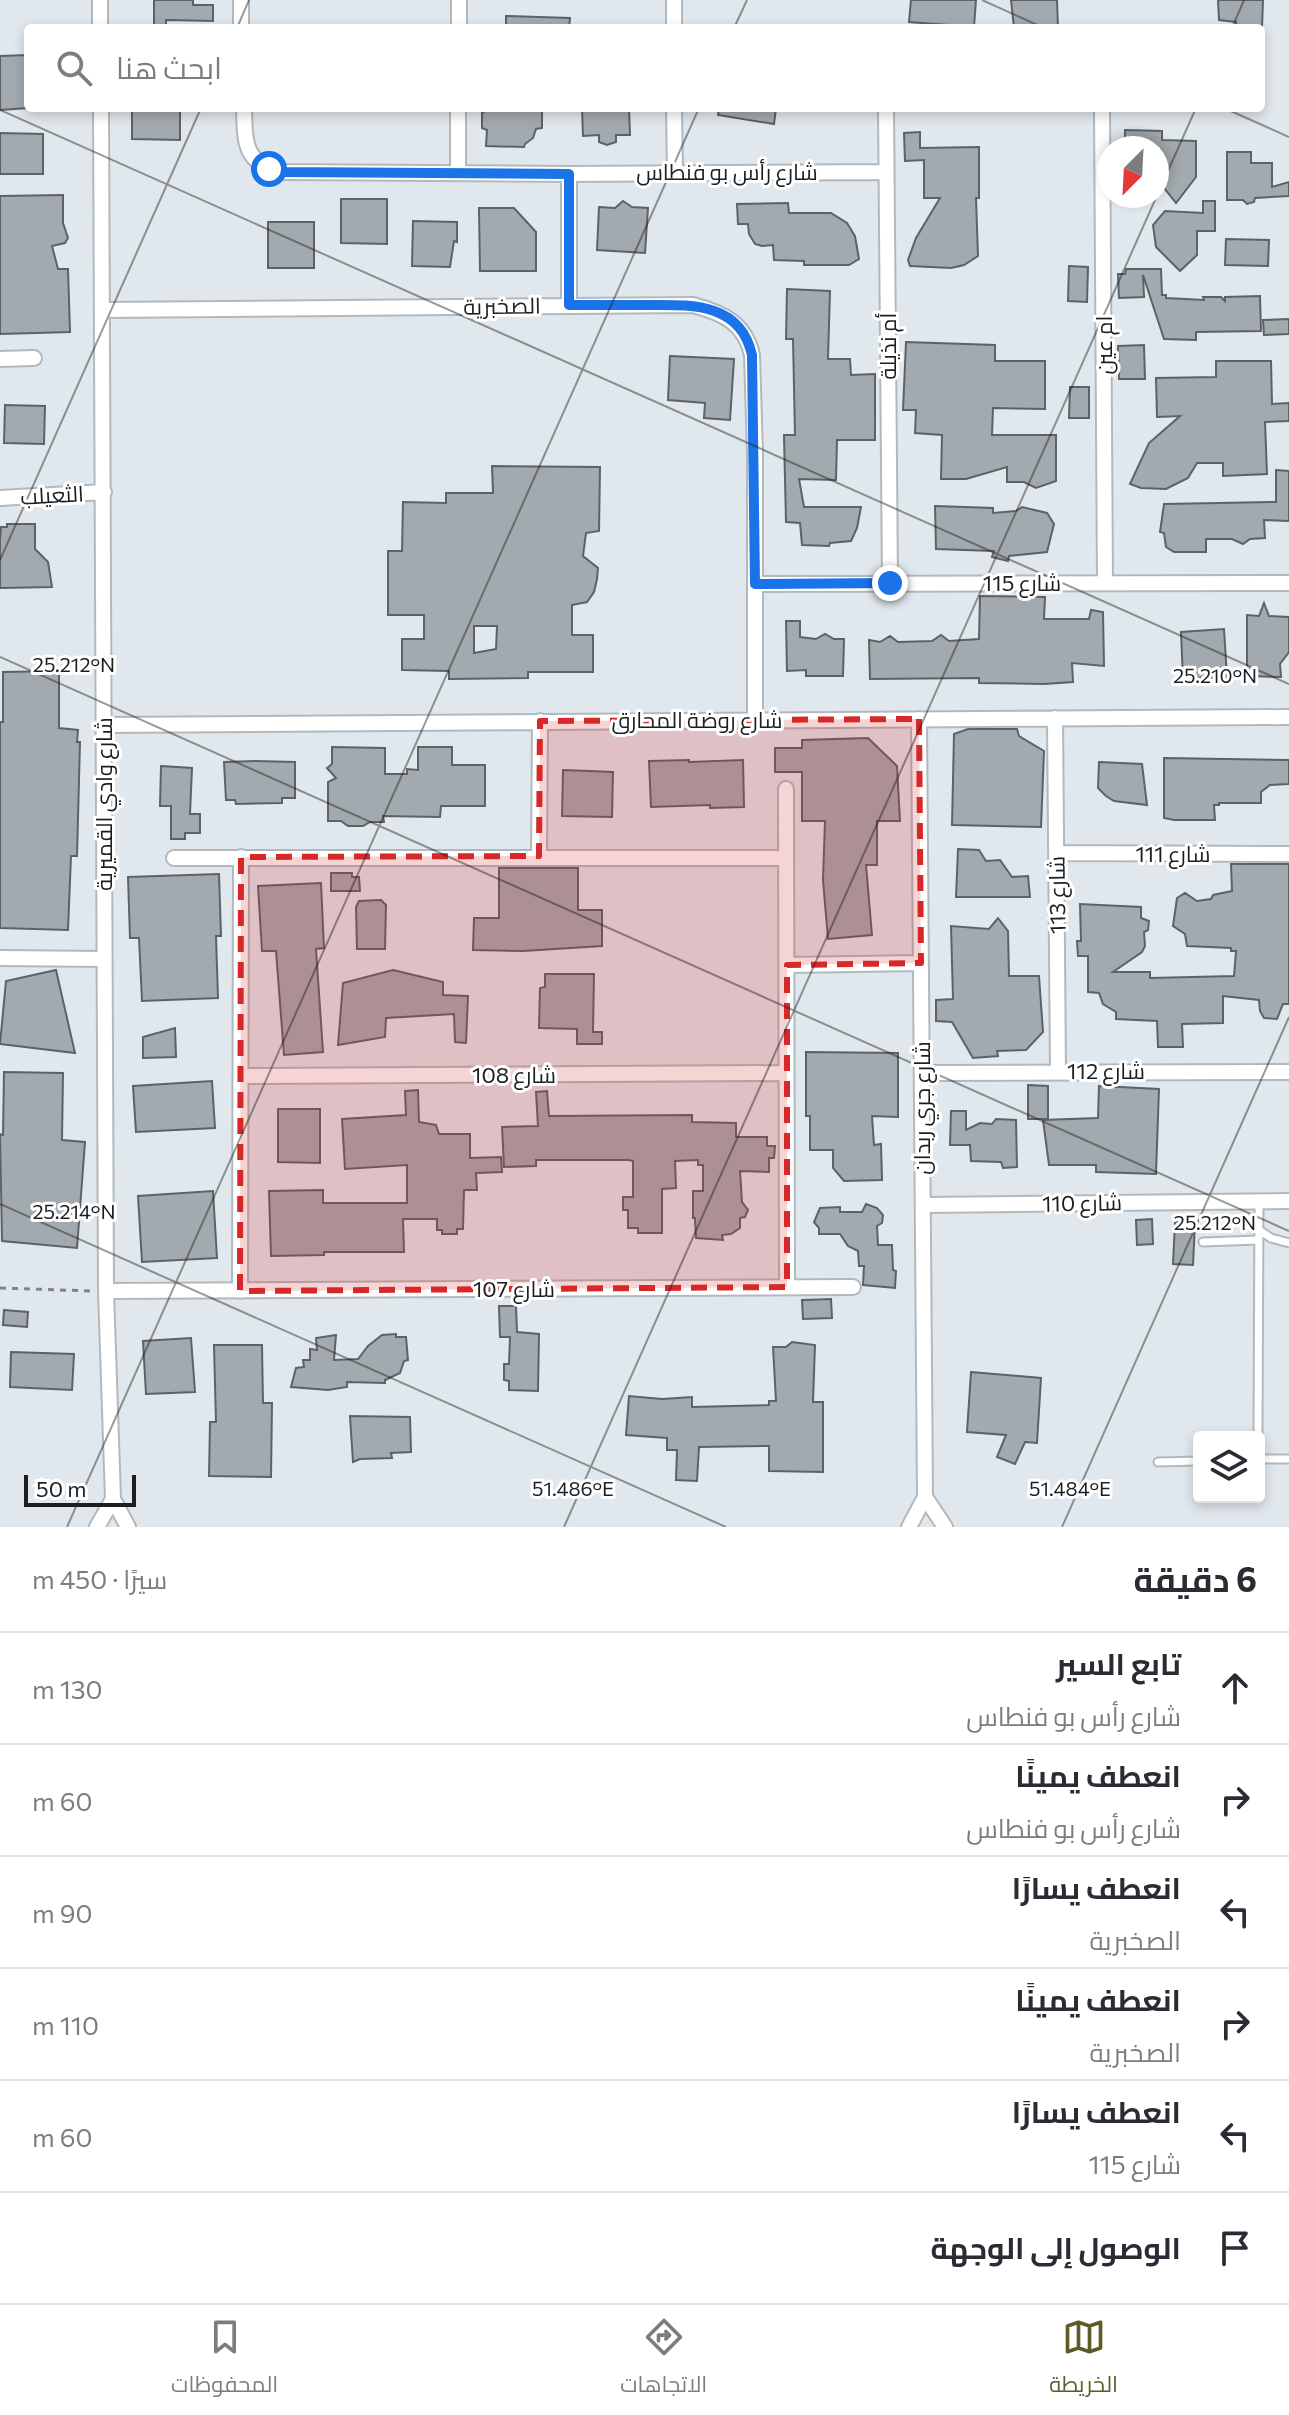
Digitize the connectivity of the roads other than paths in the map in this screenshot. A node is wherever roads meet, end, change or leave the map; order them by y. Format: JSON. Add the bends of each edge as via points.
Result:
{"nodes":[{"id":1,"x":100,"y":0,"type":"edge"},
{"id":2,"x":241,"y":0,"type":"edge"},
{"id":3,"x":459,"y":0,"type":"edge"},
{"id":4,"x":674,"y":0,"type":"edge"},
{"id":5,"x":100,"y":24,"type":"edge"},
{"id":6,"x":241,"y":24,"type":"edge"},
{"id":7,"x":459,"y":24,"type":"edge"},
{"id":8,"x":674,"y":24,"type":"edge"},
{"id":9,"x":101,"y":112,"type":"edge"},
{"id":10,"x":244,"y":112,"type":"edge"},
{"id":11,"x":458,"y":112,"type":"edge"},
{"id":12,"x":674,"y":112,"type":"edge"},
{"id":13,"x":886,"y":112,"type":"edge"},
{"id":14,"x":1102,"y":112,"type":"edge"},
{"id":15,"x":458,"y":172,"type":"junction"},
{"id":16,"x":675,"y":172,"type":"junction"},
{"id":17,"x":886,"y":172,"type":"junction"},
{"id":18,"x":569,"y":174,"type":"junction"},
{"id":19,"x":569,"y":305,"type":"junction"},
{"id":20,"x":102,"y":310,"type":"junction"},
{"id":21,"x":34,"y":358,"type":"dead end"},
{"id":22,"x":0,"y":359,"type":"edge"},
{"id":23,"x":104,"y":492,"type":"junction"},
{"id":24,"x":0,"y":498,"type":"edge"},
{"id":25,"x":1105,"y":582,"type":"junction"},
{"id":26,"x":890,"y":583,"type":"junction"},
{"id":27,"x":1289,"y":583,"type":"edge"},
{"id":28,"x":755,"y":584,"type":"junction"},
{"id":29,"x":1289,"y":717,"type":"edge"},
{"id":30,"x":1055,"y":718,"type":"junction"},
{"id":31,"x":755,"y":719,"type":"junction"},
{"id":32,"x":919,"y":719,"type":"junction"},
{"id":33,"x":540,"y":721,"type":"junction"},
{"id":34,"x":104,"y":725,"type":"junction"},
{"id":35,"x":786,"y":789,"type":"dead end"},
{"id":36,"x":1056,"y":853,"type":"junction"},
{"id":37,"x":1289,"y":854,"type":"edge"},
{"id":38,"x":539,"y":856,"type":"junction"},
{"id":39,"x":241,"y":857,"type":"junction"},
{"id":40,"x":174,"y":858,"type":"dead end"},
{"id":41,"x":785,"y":858,"type":"junction"},
{"id":42,"x":0,"y":958,"type":"edge"},
{"id":43,"x":104,"y":959,"type":"junction"},
{"id":44,"x":921,"y":963,"type":"junction"},
{"id":45,"x":787,"y":965,"type":"junction"},
{"id":46,"x":1058,"y":1071,"type":"junction"},
{"id":47,"x":1289,"y":1072,"type":"edge"},
{"id":48,"x":786,"y":1073,"type":"junction"},
{"id":49,"x":922,"y":1073,"type":"junction"},
{"id":50,"x":242,"y":1076,"type":"junction"},
{"id":51,"x":1259,"y":1201,"type":"junction"},
{"id":52,"x":1289,"y":1201,"type":"edge"},
{"id":53,"x":923,"y":1205,"type":"junction"},
{"id":54,"x":1259,"y":1230,"type":"junction"},
{"id":55,"x":1259,"y":1240,"type":"junction"},
{"id":56,"x":1203,"y":1242,"type":"dead end"},
{"id":57,"x":1289,"y":1243,"type":"edge"},
{"id":58,"x":787,"y":1287,"type":"junction"},
{"id":59,"x":853,"y":1287,"type":"dead end"},
{"id":60,"x":106,"y":1291,"type":"junction"},
{"id":61,"x":240,"y":1291,"type":"junction"},
{"id":62,"x":1258,"y":1431,"type":"edge"},
{"id":63,"x":1265,"y":1459,"type":"edge"},
{"id":64,"x":1289,"y":1459,"type":"edge"},
{"id":65,"x":1193,"y":1461,"type":"edge"},
{"id":66,"x":1158,"y":1462,"type":"dead end"},
{"id":67,"x":925,"y":1497,"type":"junction"},
{"id":68,"x":113,"y":1499,"type":"junction"},
{"id":69,"x":97,"y":1527,"type":"edge"},
{"id":70,"x":128,"y":1527,"type":"edge"},
{"id":71,"x":909,"y":1527,"type":"edge"},
{"id":72,"x":945,"y":1527,"type":"edge"}],
"edges":[{"from":1,"to":5,"type":"street"},
{"from":2,"to":6,"type":"street"},
{"from":3,"to":7,"type":"street"},
{"from":4,"to":8,"type":"street"},
{"from":9,"to":20,"type":"street","name":"شارع وادي القميرية"},
{"from":10,"to":15,"type":"street","name":"شارع رأس بو فنطاس","via":[[249,153],[269,169]]},
{"from":11,"to":15,"type":"street"},
{"from":12,"to":16,"type":"street"},
{"from":13,"to":17,"type":"street","name":"أم نذيلة"},
{"from":14,"to":25,"type":"street","name":"ام عين"},
{"from":15,"to":18,"type":"street","name":"شارع رأس بو فنطاس"},
{"from":16,"to":17,"type":"street","name":"شارع رأس بو فنطاس"},
{"from":16,"to":18,"type":"street","name":"شارع رأس بو فنطاس"},
{"from":17,"to":26,"type":"street","name":"أم نذيلة"},
{"from":18,"to":19,"type":"street"},
{"from":19,"to":20,"type":"street","name":"الصخبرية"},
{"from":19,"to":28,"type":"street","name":"الصخبرية","via":[[693,305],[730,318],[742,329],[752,355]]},
{"from":20,"to":23,"type":"street","name":"شارع وادي القميرية"},
{"from":21,"to":22,"type":"street"},
{"from":23,"to":24,"type":"street","name":"الثعيلب"},
{"from":23,"to":34,"type":"street","name":"شارع وادي القميرية"},
{"from":25,"to":26,"type":"street","name":"شارع 115"},
{"from":25,"to":27,"type":"street","name":"شارع 115"},
{"from":26,"to":28,"type":"street","name":"شارع 115"},
{"from":28,"to":31,"type":"street","name":"الصخبرية"},
{"from":29,"to":30,"type":"street","name":"شارع روضة المحارق"},
{"from":30,"to":32,"type":"street","name":"شارع روضة المحارق"},
{"from":30,"to":36,"type":"street","name":"شارع 113"},
{"from":31,"to":32,"type":"street","name":"شارع روضة المحارق"},
{"from":31,"to":33,"type":"street","name":"شارع روضة المحارق"},
{"from":32,"to":44,"type":"street","name":"شارع جري ربدان"},
{"from":33,"to":34,"type":"street","name":"شارع روضة المحارق"},
{"from":33,"to":38,"type":"street"},
{"from":34,"to":43,"type":"street","name":"شارع وادي القميرية"},
{"from":35,"to":41,"type":"street"},
{"from":36,"to":37,"type":"street","name":"شارع 111"},
{"from":36,"to":46,"type":"street","name":"شارع 113"},
{"from":38,"to":39,"type":"street"},
{"from":38,"to":41,"type":"street"},
{"from":39,"to":40,"type":"street"},
{"from":39,"to":50,"type":"street"},
{"from":41,"to":45,"type":"street"},
{"from":42,"to":43,"type":"street"},
{"from":43,"to":60,"type":"street","name":"شارع وادي القميرية"},
{"from":44,"to":45,"type":"street"},
{"from":44,"to":49,"type":"street","name":"شارع جري ربدان"},
{"from":45,"to":48,"type":"street"},
{"from":46,"to":47,"type":"street","name":"شارع 112"},
{"from":46,"to":49,"type":"street","name":"شارع 112"},
{"from":48,"to":50,"type":"street","name":"شارع 108"},
{"from":48,"to":58,"type":"street"},
{"from":49,"to":53,"type":"street","name":"شارع جري ربدان"},
{"from":50,"to":61,"type":"street"},
{"from":51,"to":52,"type":"street","name":"شارع 110"},
{"from":51,"to":53,"type":"street","name":"شارع 110"},
{"from":51,"to":54,"type":"lane"},
{"from":53,"to":67,"type":"street","name":"شارع جري ربدان"},
{"from":54,"to":55,"type":"lane"},
{"from":54,"to":57,"type":"lane"},
{"from":55,"to":56,"type":"lane"},
{"from":55,"to":62,"type":"lane"},
{"from":58,"to":59,"type":"street","name":"شارع 107"},
{"from":58,"to":61,"type":"street","name":"شارع 107"},
{"from":60,"to":61,"type":"street","name":"شارع 107"},
{"from":60,"to":68,"type":"street","name":"شارع وادي القميرية"},
{"from":63,"to":64,"type":"lane"},
{"from":65,"to":66,"type":"lane"},
{"from":67,"to":71,"type":"street","name":"شارع جري ربدان"},
{"from":67,"to":72,"type":"street"},
{"from":68,"to":69,"type":"street"},
{"from":68,"to":70,"type":"street","name":"شارع وادي القميرية"}]}
